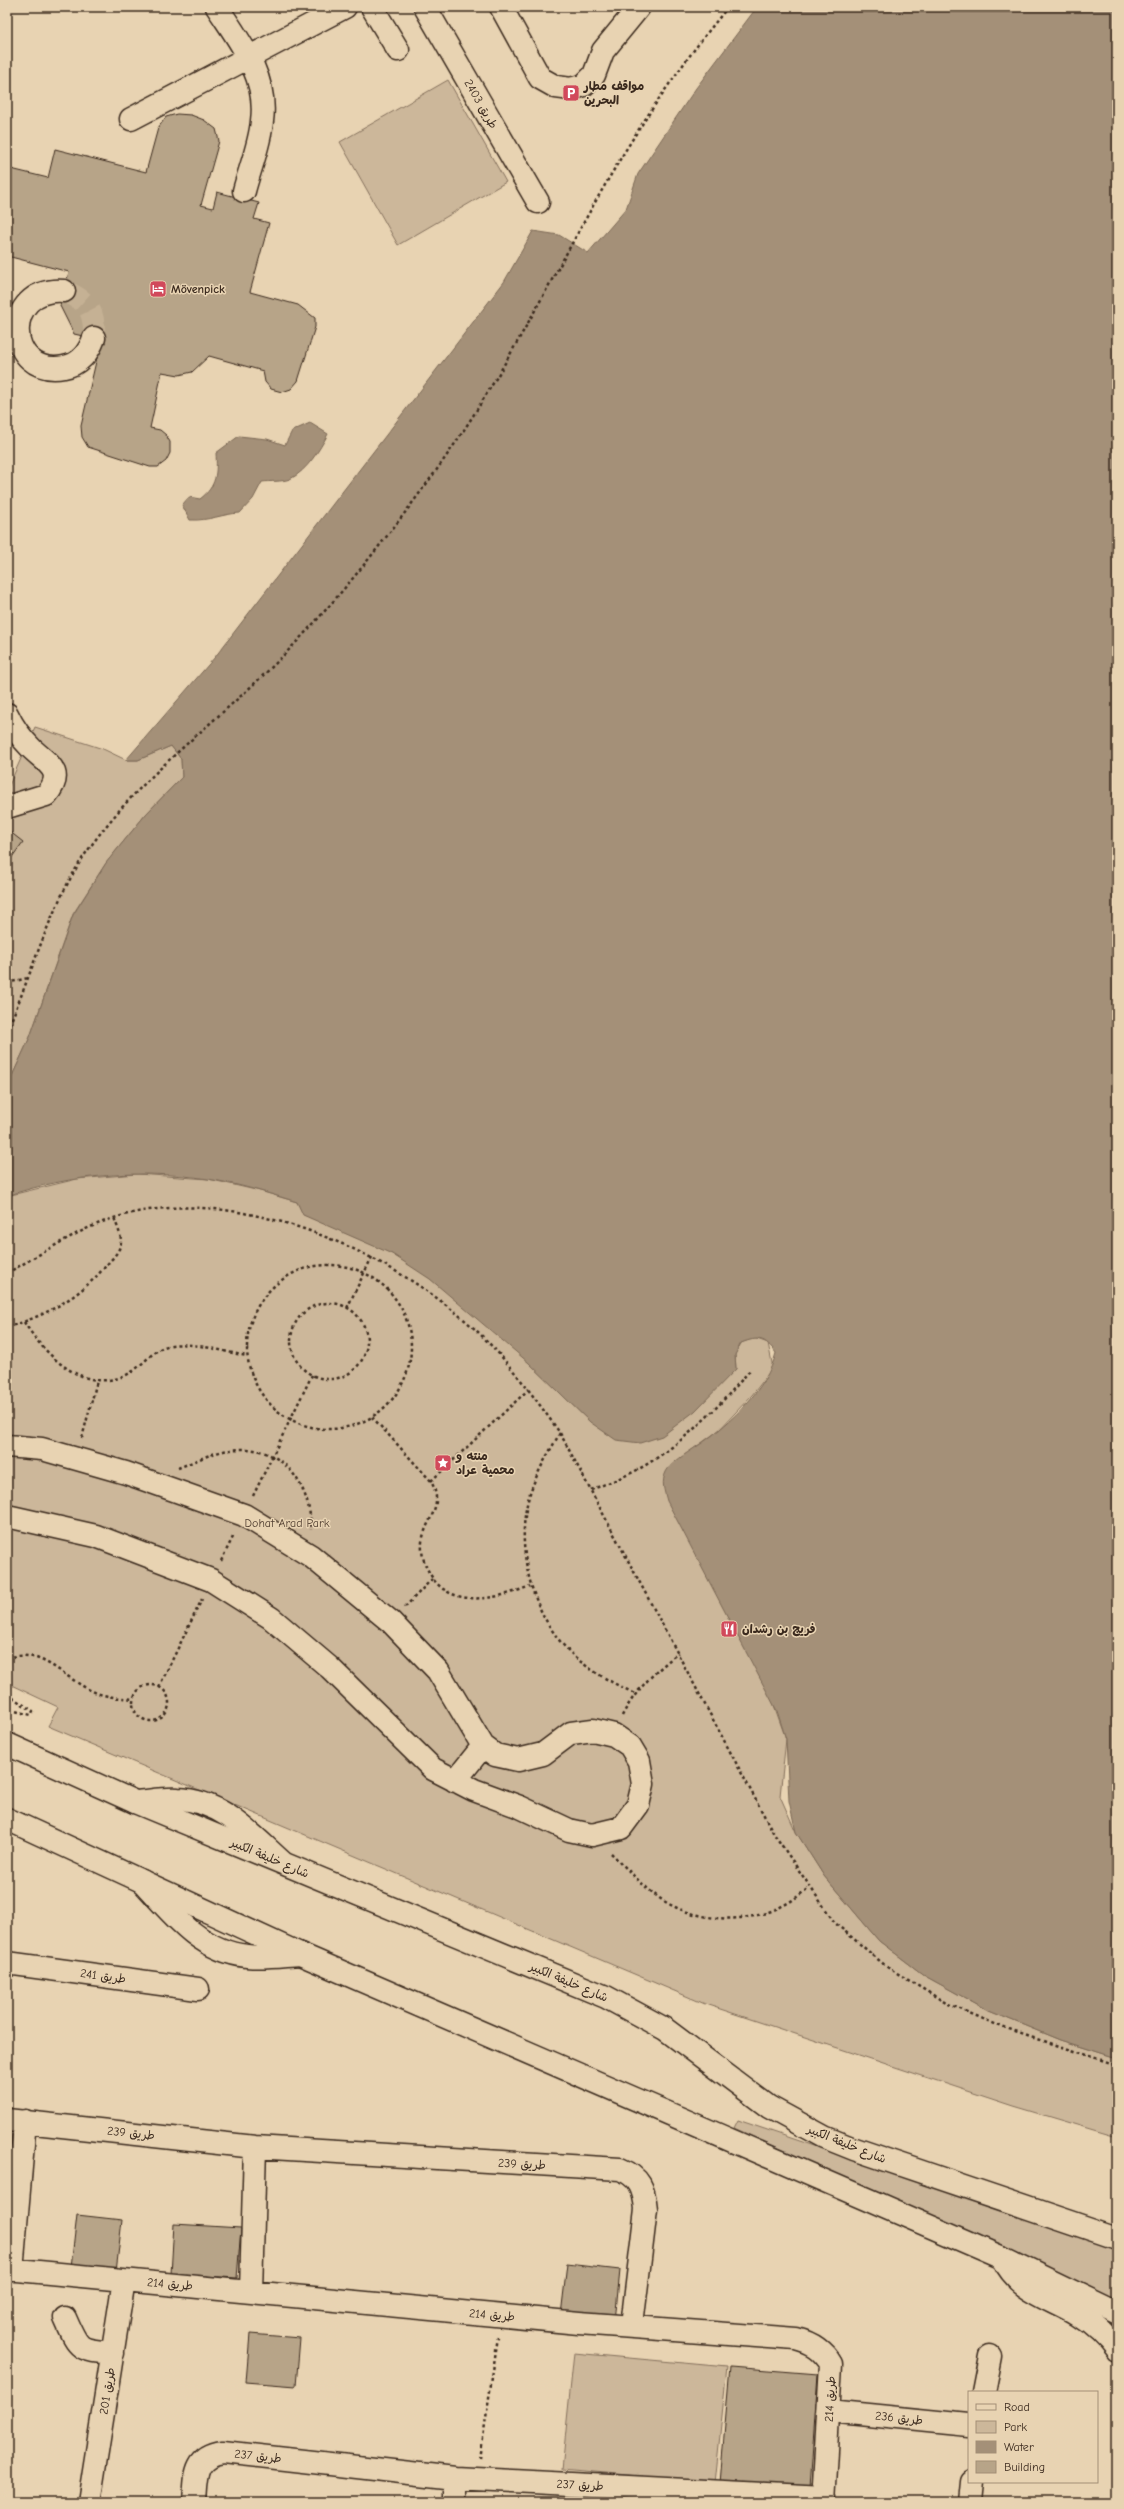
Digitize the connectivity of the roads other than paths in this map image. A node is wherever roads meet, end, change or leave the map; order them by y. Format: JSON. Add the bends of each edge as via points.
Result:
{"nodes":[{"id":1,"x":217,"y":7,"type":"edge"},
{"id":2,"x":345,"y":7,"type":"edge"},
{"id":3,"x":372,"y":7,"type":"edge"},
{"id":4,"x":425,"y":7,"type":"edge"},
{"id":5,"x":501,"y":7,"type":"edge"},
{"id":6,"x":639,"y":7,"type":"edge"},
{"id":7,"x":398,"y":50,"type":"dead end"},
{"id":8,"x":249,"y":58,"type":"junction"},
{"id":9,"x":130,"y":119,"type":"dead end"},
{"id":10,"x":244,"y":192,"type":"dead end"},
{"id":11,"x":538,"y":202,"type":"dead end"},
{"id":12,"x":64,"y":291,"type":"tunnel mouth"},
{"id":13,"x":94,"y":338,"type":"tunnel mouth"},
{"id":14,"x":16,"y":356,"type":"edge"},
{"id":15,"x":7,"y":714,"type":"edge"},
{"id":16,"x":7,"y":807,"type":"edge"},
{"id":17,"x":7,"y":1446,"type":"edge"},
{"id":18,"x":7,"y":1516,"type":"edge"},
{"id":19,"x":7,"y":1744,"type":"edge"},
{"id":20,"x":483,"y":1746,"type":"junction"},
{"id":21,"x":455,"y":1781,"type":"junction"},
{"id":22,"x":7,"y":1820,"type":"edge"},
{"id":23,"x":142,"y":1881,"type":"junction"},
{"id":24,"x":300,"y":1954,"type":"junction"},
{"id":25,"x":7,"y":1963,"type":"edge"},
{"id":26,"x":198,"y":1989,"type":"dead end"},
{"id":27,"x":16,"y":2121,"type":"edge"},
{"id":28,"x":255,"y":2147,"type":"junction"},
{"id":29,"x":1117,"y":2238,"type":"edge"},
{"id":30,"x":1003,"y":2258,"type":"junction"},
{"id":31,"x":10,"y":2270,"type":"edge"},
{"id":32,"x":124,"y":2280,"type":"junction"},
{"id":33,"x":251,"y":2291,"type":"junction"},
{"id":34,"x":1117,"y":2313,"type":"edge"},
{"id":35,"x":65,"y":2318,"type":"dead end"},
{"id":36,"x":632,"y":2325,"type":"junction"},
{"id":37,"x":1117,"y":2350,"type":"edge"},
{"id":38,"x":113,"y":2353,"type":"junction"},
{"id":39,"x":990,"y":2356,"type":"dead end"},
{"id":40,"x":983,"y":2391,"type":"edge"},
{"id":41,"x":829,"y":2411,"type":"junction"},
{"id":42,"x":968,"y":2425,"type":"edge"},
{"id":43,"x":455,"y":2478,"type":"junction"},
{"id":44,"x":972,"y":2483,"type":"edge"},
{"id":45,"x":823,"y":2500,"type":"edge"},
{"id":46,"x":89,"y":2502,"type":"edge"},
{"id":47,"x":194,"y":2502,"type":"edge"},
{"id":48,"x":455,"y":2502,"type":"edge"},
{"id":49,"x":970,"y":2502,"type":"edge"}],
"edges":[{"from":1,"to":8,"type":"street"},
{"from":2,"to":8,"type":"street"},
{"from":3,"to":7,"type":"street"},
{"from":4,"to":11,"type":"street","name":"طريق 2403"},
{"from":5,"to":6,"type":"street","via":[[540,78],[556,87],[571,89],[584,85],[594,75],[603,51]]},
{"from":8,"to":9,"type":"street"},
{"from":8,"to":10,"type":"street","via":[[260,81],[263,107],[260,134]]},
{"from":12,"to":14,"type":"street","via":[[44,292],[26,305],[17,325]]},
{"from":13,"to":14,"type":"street","via":[[86,354],[68,367],[46,367]]},
{"from":15,"to":16,"type":"street","via":[[21,738],[51,764],[55,781],[46,795]]},
{"from":17,"to":20,"type":"street","via":[[42,1449],[77,1459],[244,1515],[311,1556],[391,1622],[438,1671]]},
{"from":18,"to":21,"type":"street","via":[[96,1536],[211,1580],[271,1618],[330,1668],[433,1769]]},
{"from":19,"to":29,"type":"street","name":"شارع خليفة الكبير","via":[[134,1802],[612,2000],[665,2029],[769,2107],[824,2137],[854,2150]]},
{"from":20,"to":21,"type":"street"},
{"from":20,"to":21,"type":"street","via":[[495,1755],[518,1760],[543,1754],[571,1733],[593,1730],[614,1735],[630,1746],[639,1761],[643,1784],[638,1805],[621,1828],[592,1835],[569,1830]]},
{"from":22,"to":23,"type":"street"},
{"from":23,"to":24,"type":"street"},
{"from":23,"to":24,"type":"street","via":[[185,1927],[215,1947],[249,1956]]},
{"from":24,"to":30,"type":"street"},
{"from":25,"to":26,"type":"street","name":"طريق 241"},
{"from":27,"to":28,"type":"street","name":"طريق 239"},
{"from":27,"to":31,"type":"street"},
{"from":28,"to":33,"type":"street"},
{"from":28,"to":36,"type":"street","name":"طريق 239","via":[[620,2169],[630,2173],[639,2181],[645,2193],[646,2209]]},
{"from":30,"to":34,"type":"street"},
{"from":30,"to":37,"type":"street","via":[[1011,2273],[1026,2287],[1088,2321]]},
{"from":31,"to":32,"type":"street","name":"طريق 214"},
{"from":32,"to":33,"type":"street","name":"طريق 214"},
{"from":32,"to":38,"type":"street","name":"طريق 201"},
{"from":33,"to":36,"type":"street","name":"طريق 214","via":[[502,2316]]},
{"from":35,"to":38,"type":"street","via":[[79,2346],[88,2350]]},
{"from":36,"to":41,"type":"street","name":"طريق 214","via":[[808,2342],[826,2355],[831,2364]]},
{"from":38,"to":46,"type":"street","name":"طريق 201"},
{"from":39,"to":40,"type":"street"},
{"from":41,"to":42,"type":"street","name":"طريق 236"},
{"from":41,"to":45,"type":"street","name":"طريق 214"},
{"from":43,"to":45,"type":"street","name":"طريق 237"},
{"from":43,"to":47,"type":"street","name":"طريق 237","via":[[223,2452],[210,2454],[199,2464]]},
{"from":43,"to":48,"type":"street"},
{"from":44,"to":49,"type":"street"}]}
